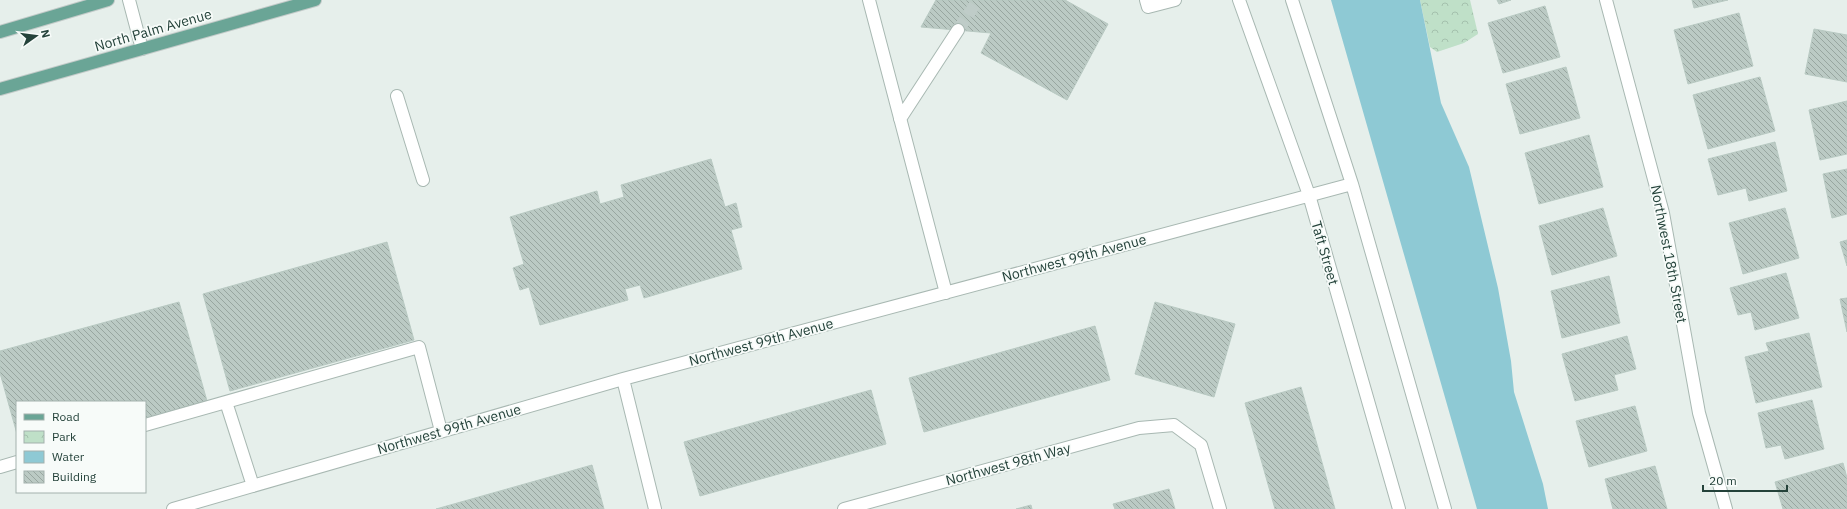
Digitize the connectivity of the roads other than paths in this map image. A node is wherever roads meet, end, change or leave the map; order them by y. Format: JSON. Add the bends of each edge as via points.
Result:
{"nodes":[{"id":1,"x":108,"y":0,"type":"edge"},
{"id":2,"x":129,"y":0,"type":"edge"},
{"id":3,"x":315,"y":0,"type":"edge"},
{"id":4,"x":869,"y":0,"type":"edge"},
{"id":5,"x":1175,"y":0,"type":"edge"},
{"id":6,"x":1239,"y":0,"type":"edge"},
{"id":7,"x":1292,"y":0,"type":"edge"},
{"id":8,"x":1606,"y":0,"type":"edge"},
{"id":9,"x":1147,"y":3,"type":"edge"},
{"id":10,"x":958,"y":30,"type":"tunnel mouth"},
{"id":11,"x":0,"y":32,"type":"edge"},
{"id":12,"x":142,"y":49,"type":"junction"},
{"id":13,"x":0,"y":89,"type":"edge"},
{"id":14,"x":397,"y":96,"type":"dead end"},
{"id":15,"x":900,"y":119,"type":"junction"},
{"id":16,"x":423,"y":180,"type":"dead end"},
{"id":17,"x":1352,"y":184,"type":"junction"},
{"id":18,"x":1309,"y":195,"type":"junction"},
{"id":19,"x":946,"y":292,"type":"junction"},
{"id":20,"x":623,"y":379,"type":"junction"},
{"id":21,"x":226,"y":402,"type":"junction"},
{"id":22,"x":146,"y":425,"type":"edge"},
{"id":23,"x":441,"y":431,"type":"junction"},
{"id":24,"x":16,"y":462,"type":"edge"},
{"id":25,"x":0,"y":467,"type":"edge"},
{"id":26,"x":253,"y":486,"type":"junction"},
{"id":27,"x":173,"y":509,"type":"edge"},
{"id":28,"x":655,"y":509,"type":"edge"},
{"id":29,"x":844,"y":509,"type":"edge"},
{"id":30,"x":1220,"y":509,"type":"edge"},
{"id":31,"x":1399,"y":509,"type":"edge"},
{"id":32,"x":1445,"y":509,"type":"edge"},
{"id":33,"x":1726,"y":509,"type":"edge"}],
"edges":[{"from":1,"to":11,"type":"main road"},
{"from":2,"to":12,"type":"street"},
{"from":3,"to":12,"type":"main road","name":"North Palm Avenue"},
{"from":4,"to":15,"type":"street"},
{"from":5,"to":9,"type":"street"},
{"from":6,"to":18,"type":"street","name":"Taft Street"},
{"from":7,"to":17,"type":"street"},
{"from":8,"to":33,"type":"street","name":"Northwest 18th Street","via":[[1663,213],[1700,413]]},
{"from":10,"to":15,"type":"street"},
{"from":12,"to":13,"type":"main road","name":"North Palm Avenue"},
{"from":14,"to":16,"type":"street"},
{"from":15,"to":19,"type":"street"},
{"from":17,"to":18,"type":"street","name":"Northwest 99th Avenue"},
{"from":17,"to":32,"type":"street"},
{"from":18,"to":19,"type":"street","name":"Northwest 99th Avenue"},
{"from":18,"to":31,"type":"street","name":"Taft Street"},
{"from":19,"to":20,"type":"street","name":"Northwest 99th Avenue"},
{"from":20,"to":23,"type":"street","name":"Northwest 99th Avenue"},
{"from":20,"to":28,"type":"street"},
{"from":21,"to":22,"type":"street"},
{"from":21,"to":23,"type":"street","via":[[419,347]]},
{"from":21,"to":26,"type":"street"},
{"from":23,"to":26,"type":"street","name":"Northwest 99th Avenue"},
{"from":24,"to":25,"type":"street"},
{"from":26,"to":27,"type":"street","name":"Northwest 99th Avenue"},
{"from":29,"to":30,"type":"street","name":"Northwest 98th Way","via":[[1139,428],[1174,425],[1201,445]]}]}
